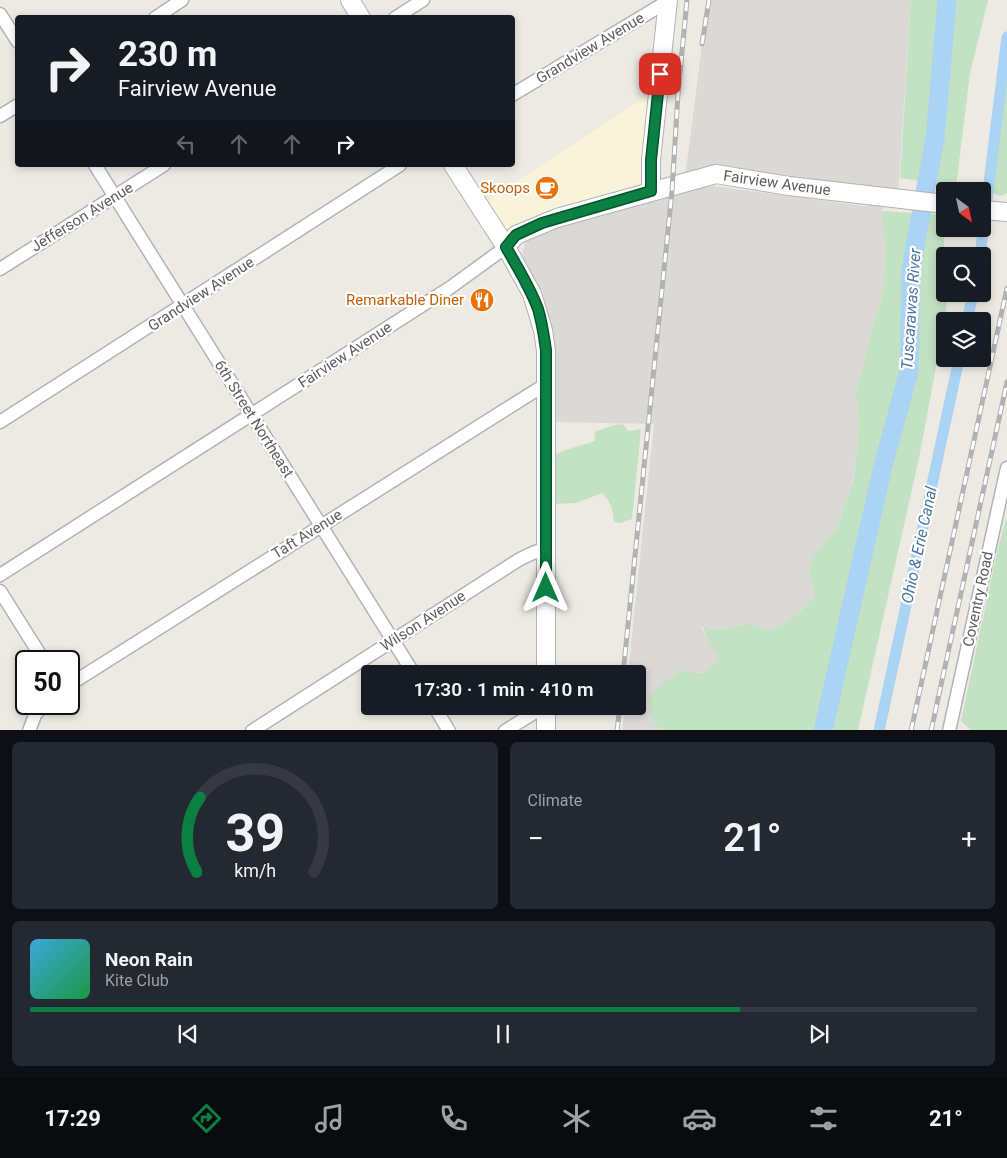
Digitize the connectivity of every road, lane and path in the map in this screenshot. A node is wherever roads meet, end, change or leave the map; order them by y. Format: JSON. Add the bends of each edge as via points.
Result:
{"nodes":[{"id":1,"x":182,"y":0,"type":"edge"},
{"id":2,"x":350,"y":0,"type":"edge"},
{"id":3,"x":423,"y":0,"type":"edge"},
{"id":4,"x":668,"y":0,"type":"edge"},
{"id":5,"x":0,"y":14,"type":"edge"},
{"id":6,"x":160,"y":15,"type":"edge"},
{"id":7,"x":360,"y":15,"type":"edge"},
{"id":8,"x":400,"y":15,"type":"edge"},
{"id":9,"x":15,"y":37,"type":"edge"},
{"id":10,"x":515,"y":94,"type":"edge"},
{"id":11,"x":15,"y":107,"type":"edge"},
{"id":12,"x":0,"y":116,"type":"edge"},
{"id":13,"x":96,"y":167,"type":"edge"},
{"id":14,"x":161,"y":167,"type":"edge"},
{"id":15,"x":397,"y":167,"type":"edge"},
{"id":16,"x":454,"y":167,"type":"edge"},
{"id":17,"x":651,"y":191,"type":"junction"},
{"id":18,"x":115,"y":197,"type":"junction"},
{"id":19,"x":936,"y":203,"type":"edge"},
{"id":20,"x":991,"y":211,"type":"edge"},
{"id":21,"x":1007,"y":212,"type":"edge"},
{"id":22,"x":506,"y":247,"type":"junction"},
{"id":23,"x":0,"y":269,"type":"edge"},
{"id":24,"x":183,"y":306,"type":"junction"},
{"id":25,"x":546,"y":384,"type":"junction"},
{"id":26,"x":251,"y":415,"type":"junction"},
{"id":27,"x":0,"y":422,"type":"edge"},
{"id":28,"x":1007,"y":468,"type":"edge"},
{"id":29,"x":320,"y":525,"type":"junction"},
{"id":30,"x":546,"y":549,"type":"junction"},
{"id":31,"x":0,"y":575,"type":"edge"},
{"id":32,"x":0,"y":592,"type":"edge"},
{"id":33,"x":393,"y":640,"type":"junction"},
{"id":34,"x":37,"y":650,"type":"edge"},
{"id":35,"x":408,"y":665,"type":"edge"},
{"id":36,"x":546,"y":665,"type":"edge"},
{"id":37,"x":80,"y":678,"type":"edge"},
{"id":38,"x":36,"y":715,"type":"edge"},
{"id":39,"x":440,"y":715,"type":"edge"},
{"id":40,"x":530,"y":715,"type":"edge"},
{"id":41,"x":545,"y":715,"type":"edge"},
{"id":42,"x":29,"y":730,"type":"edge"},
{"id":43,"x":252,"y":730,"type":"edge"},
{"id":44,"x":449,"y":730,"type":"edge"},
{"id":45,"x":505,"y":730,"type":"edge"},
{"id":46,"x":546,"y":730,"type":"edge"},
{"id":47,"x":949,"y":730,"type":"edge"}],
"edges":[{"from":1,"to":6,"type":"street"},
{"from":2,"to":7,"type":"street"},
{"from":3,"to":8,"type":"street"},
{"from":4,"to":10,"type":"street","name":"Grandview Avenue"},
{"from":4,"to":17,"type":"street","via":[[651,160]]},
{"from":5,"to":9,"type":"street"},
{"from":11,"to":12,"type":"street"},
{"from":13,"to":18,"type":"street","name":"6th Street Northeast"},
{"from":14,"to":18,"type":"street","name":"Jefferson Avenue"},
{"from":15,"to":24,"type":"street","name":"Grandview Avenue"},
{"from":16,"to":22,"type":"street"},
{"from":17,"to":19,"type":"street","name":"Fairview Avenue","via":[[716,174]]},
{"from":17,"to":22,"type":"street","name":"Fairview Avenue","via":[[542,223],[516,235]]},
{"from":18,"to":23,"type":"street","name":"Jefferson Avenue"},
{"from":18,"to":24,"type":"street","name":"6th Street Northeast"},
{"from":20,"to":21,"type":"street"},
{"from":22,"to":25,"type":"street","via":[[538,310],[546,350]]},
{"from":22,"to":26,"type":"street","name":"Fairview Avenue","via":[[451,287]]},
{"from":24,"to":26,"type":"street","name":"6th Street Northeast"},
{"from":24,"to":27,"type":"street","name":"Grandview Avenue"},
{"from":25,"to":29,"type":"street","name":"Taft Avenue"},
{"from":25,"to":30,"type":"street"},
{"from":26,"to":29,"type":"street","name":"6th Street Northeast"},
{"from":26,"to":31,"type":"street","name":"Fairview Avenue"},
{"from":28,"to":47,"type":"street","name":"Coventry Road"},
{"from":29,"to":33,"type":"street","name":"6th Street Northeast"},
{"from":29,"to":37,"type":"street","name":"Taft Avenue"},
{"from":30,"to":33,"type":"street","name":"Wilson Avenue","via":[[520,559]]},
{"from":30,"to":36,"type":"street"},
{"from":32,"to":34,"type":"street"},
{"from":33,"to":35,"type":"street","name":"6th Street Northeast"},
{"from":33,"to":43,"type":"street","name":"Wilson Avenue"},
{"from":38,"to":42,"type":"street"},
{"from":39,"to":44,"type":"street"},
{"from":40,"to":45,"type":"street"},
{"from":41,"to":46,"type":"street"}]}
